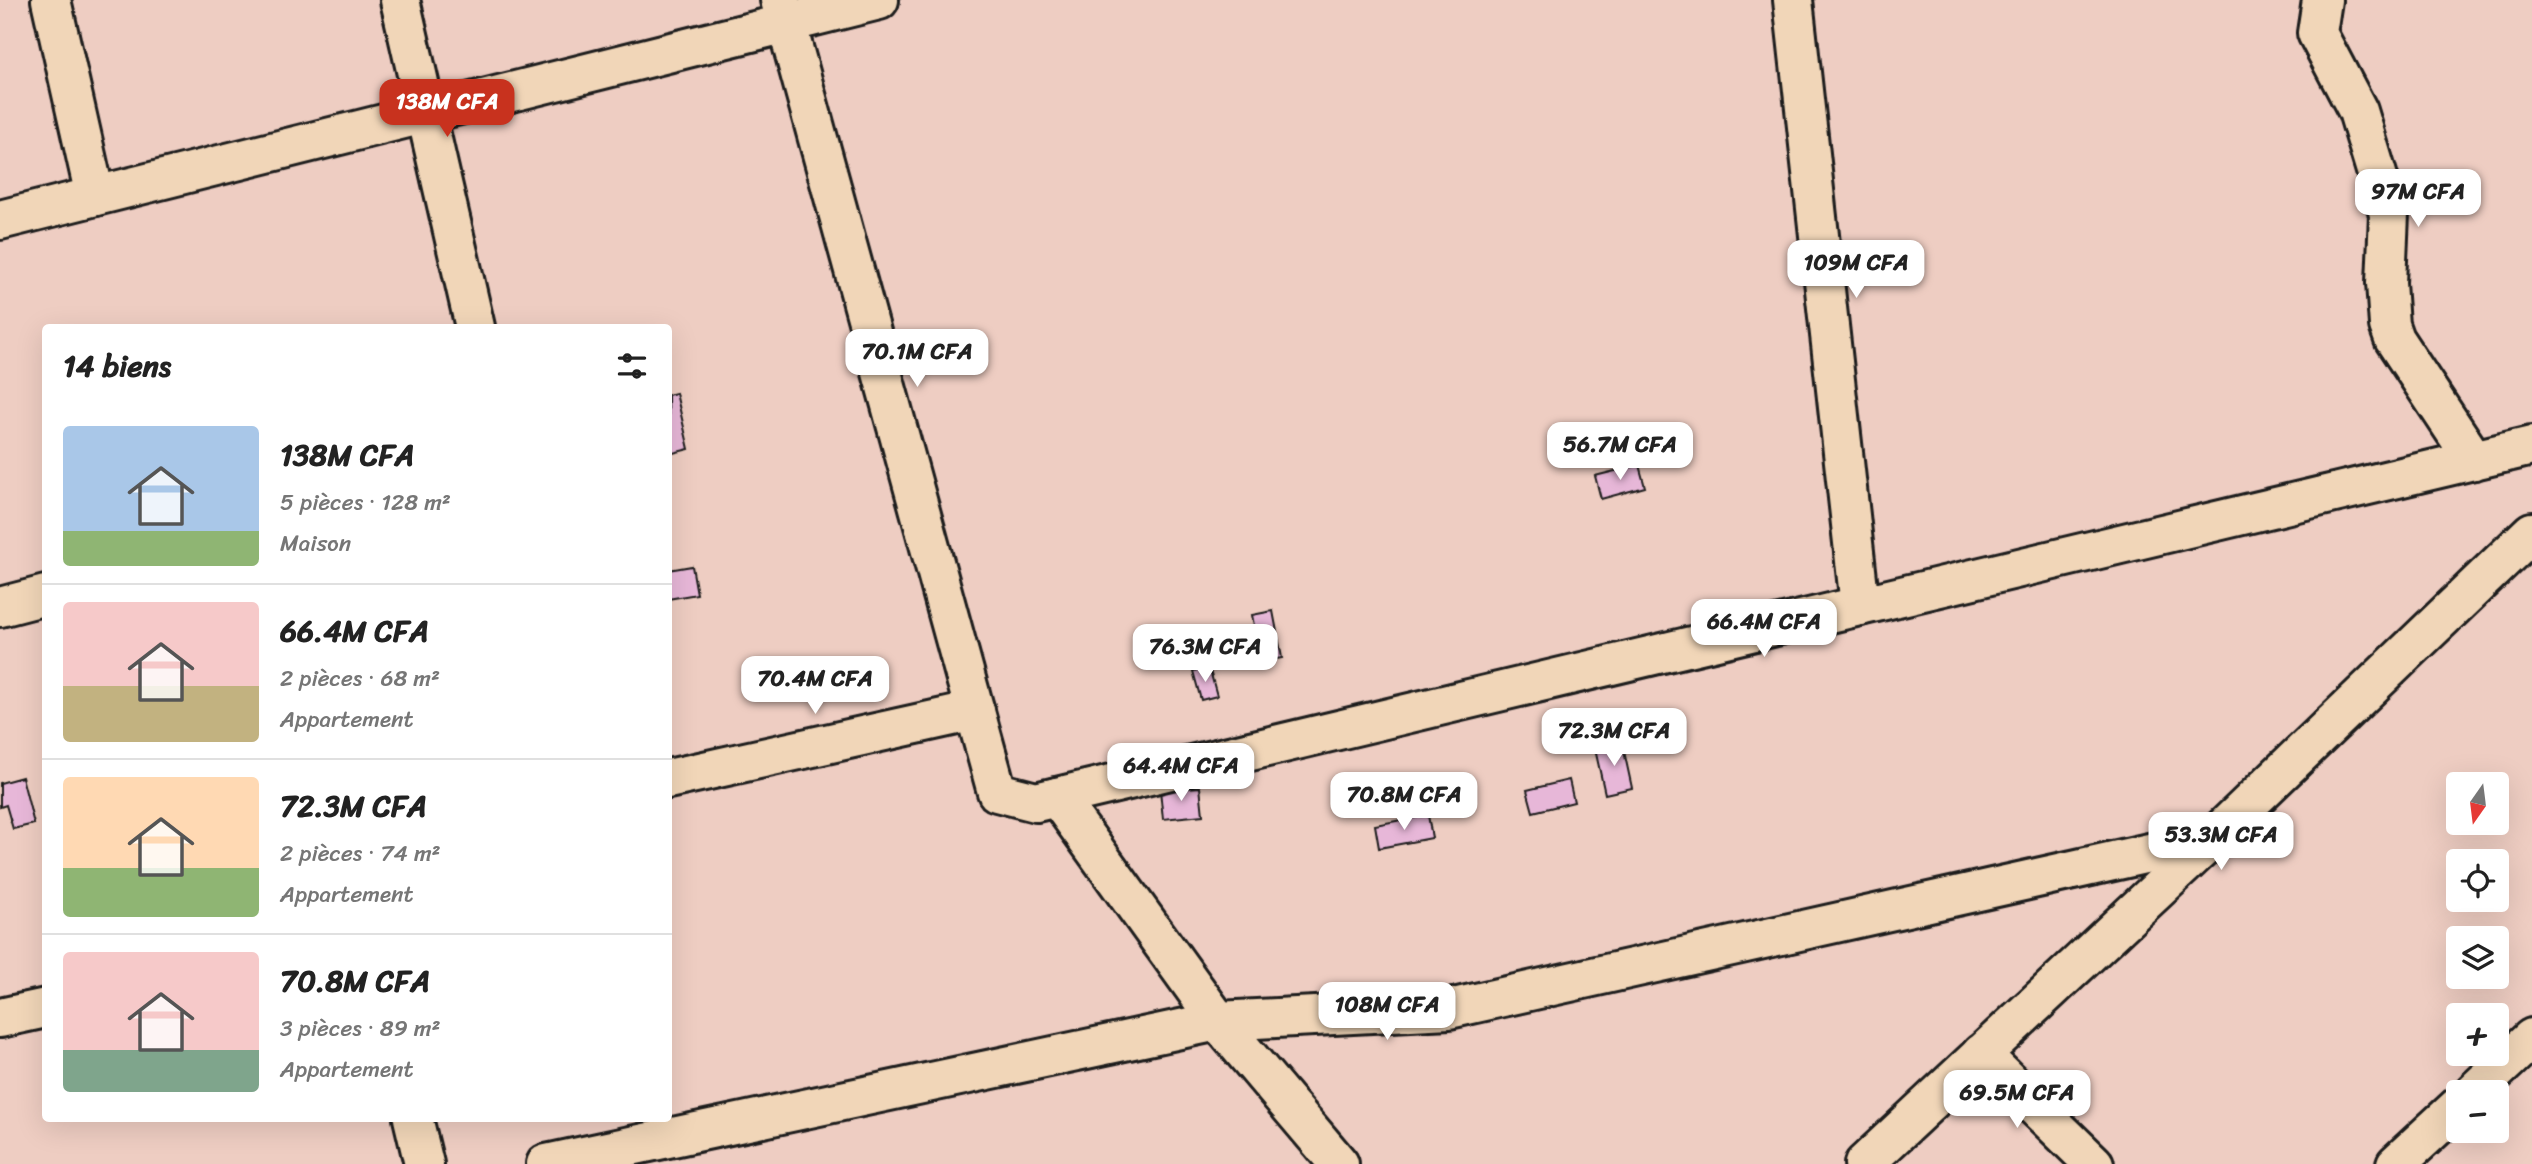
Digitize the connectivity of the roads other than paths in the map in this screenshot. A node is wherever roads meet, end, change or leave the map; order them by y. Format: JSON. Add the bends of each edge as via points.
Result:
{"nodes":[{"id":1,"x":51,"y":0,"type":"edge"},
{"id":2,"x":400,"y":0,"type":"edge"},
{"id":3,"x":879,"y":0,"type":"edge"},
{"id":4,"x":1793,"y":0,"type":"edge"},
{"id":5,"x":2322,"y":0,"type":"edge"},
{"id":6,"x":783,"y":11,"type":"edge"},
{"id":7,"x":426,"y":113,"type":"junction"},
{"id":8,"x":95,"y":196,"type":"junction"},
{"id":9,"x":0,"y":220,"type":"edge"},
{"id":10,"x":474,"y":324,"type":"edge"},
{"id":11,"x":2532,"y":446,"type":"edge"},
{"id":12,"x":2474,"y":460,"type":"junction"},
{"id":13,"x":2532,"y":532,"type":"edge"},
{"id":14,"x":42,"y":596,"type":"edge"},
{"id":15,"x":1860,"y":606,"type":"junction"},
{"id":16,"x":0,"y":607,"type":"edge"},
{"id":17,"x":975,"y":711,"type":"junction"},
{"id":18,"x":672,"y":778,"type":"edge"},
{"id":19,"x":1057,"y":797,"type":"junction"},
{"id":20,"x":2212,"y":839,"type":"junction"},
{"id":21,"x":42,"y":1009,"type":"edge"},
{"id":22,"x":0,"y":1018,"type":"edge"},
{"id":23,"x":1218,"y":1021,"type":"junction"},
{"id":24,"x":2532,"y":1038,"type":"edge"},
{"id":25,"x":1981,"y":1054,"type":"junction"},
{"id":26,"x":2487,"y":1080,"type":"edge"},
{"id":27,"x":2446,"y":1118,"type":"edge"},
{"id":28,"x":414,"y":1122,"type":"edge"},
{"id":29,"x":424,"y":1164,"type":"edge"},
{"id":30,"x":546,"y":1164,"type":"edge"},
{"id":31,"x":1339,"y":1164,"type":"edge"},
{"id":32,"x":1864,"y":1164,"type":"edge"},
{"id":33,"x":2094,"y":1164,"type":"edge"},
{"id":34,"x":2396,"y":1164,"type":"edge"}],
"edges":[{"from":1,"to":8,"type":"street"},
{"from":2,"to":7,"type":"street"},
{"from":3,"to":6,"type":"street"},
{"from":4,"to":15,"type":"street"},
{"from":5,"to":12,"type":"street","via":[[2317,33],[2358,111],[2389,214],[2389,325]]},
{"from":6,"to":7,"type":"street"},
{"from":6,"to":17,"type":"street"},
{"from":7,"to":8,"type":"street"},
{"from":7,"to":10,"type":"street"},
{"from":8,"to":9,"type":"street"},
{"from":11,"to":12,"type":"street"},
{"from":12,"to":15,"type":"street"},
{"from":13,"to":20,"type":"street"},
{"from":14,"to":16,"type":"street"},
{"from":15,"to":19,"type":"street"},
{"from":17,"to":18,"type":"street"},
{"from":17,"to":19,"type":"street","via":[[997,792],[1036,802]]},
{"from":19,"to":23,"type":"street"},
{"from":20,"to":23,"type":"street","via":[[1449,1009]]},
{"from":20,"to":25,"type":"street"},
{"from":21,"to":22,"type":"street"},
{"from":23,"to":30,"type":"street"},
{"from":23,"to":31,"type":"street"},
{"from":24,"to":26,"type":"street"},
{"from":25,"to":32,"type":"street"},
{"from":25,"to":33,"type":"street"},
{"from":27,"to":34,"type":"street"},
{"from":28,"to":29,"type":"street"}]}
